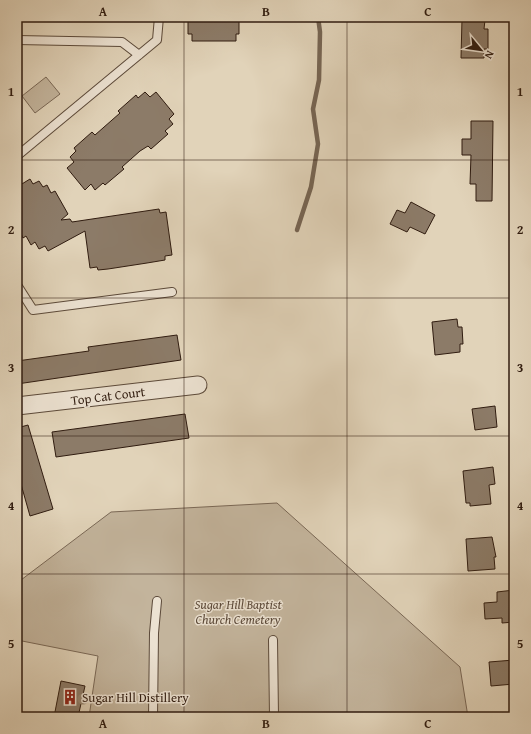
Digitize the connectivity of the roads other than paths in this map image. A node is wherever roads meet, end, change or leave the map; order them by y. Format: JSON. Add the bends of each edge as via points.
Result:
{"nodes":[{"id":1,"x":159,"y":17,"type":"edge"},
{"id":2,"x":17,"y":40,"type":"edge"},
{"id":3,"x":139,"y":55,"type":"junction"},
{"id":4,"x":17,"y":156,"type":"edge"},
{"id":5,"x":17,"y":285,"type":"edge"},
{"id":6,"x":172,"y":292,"type":"dead end"},
{"id":7,"x":198,"y":386,"type":"dead end"},
{"id":8,"x":17,"y":406,"type":"edge"},
{"id":9,"x":157,"y":601,"type":"dead end"},
{"id":10,"x":273,"y":640,"type":"dead end"},
{"id":11,"x":153,"y":717,"type":"edge"},
{"id":12,"x":274,"y":717,"type":"edge"}],
"edges":[{"from":1,"to":3,"type":"lane","via":[[157,40]]},
{"from":2,"to":3,"type":"lane","via":[[122,42]]},
{"from":3,"to":4,"type":"lane"},
{"from":5,"to":6,"type":"lane","via":[[33,310]]},
{"from":7,"to":8,"type":"street","name":"Top Cat Court"},
{"from":9,"to":11,"type":"lane"},
{"from":10,"to":12,"type":"lane"}]}
